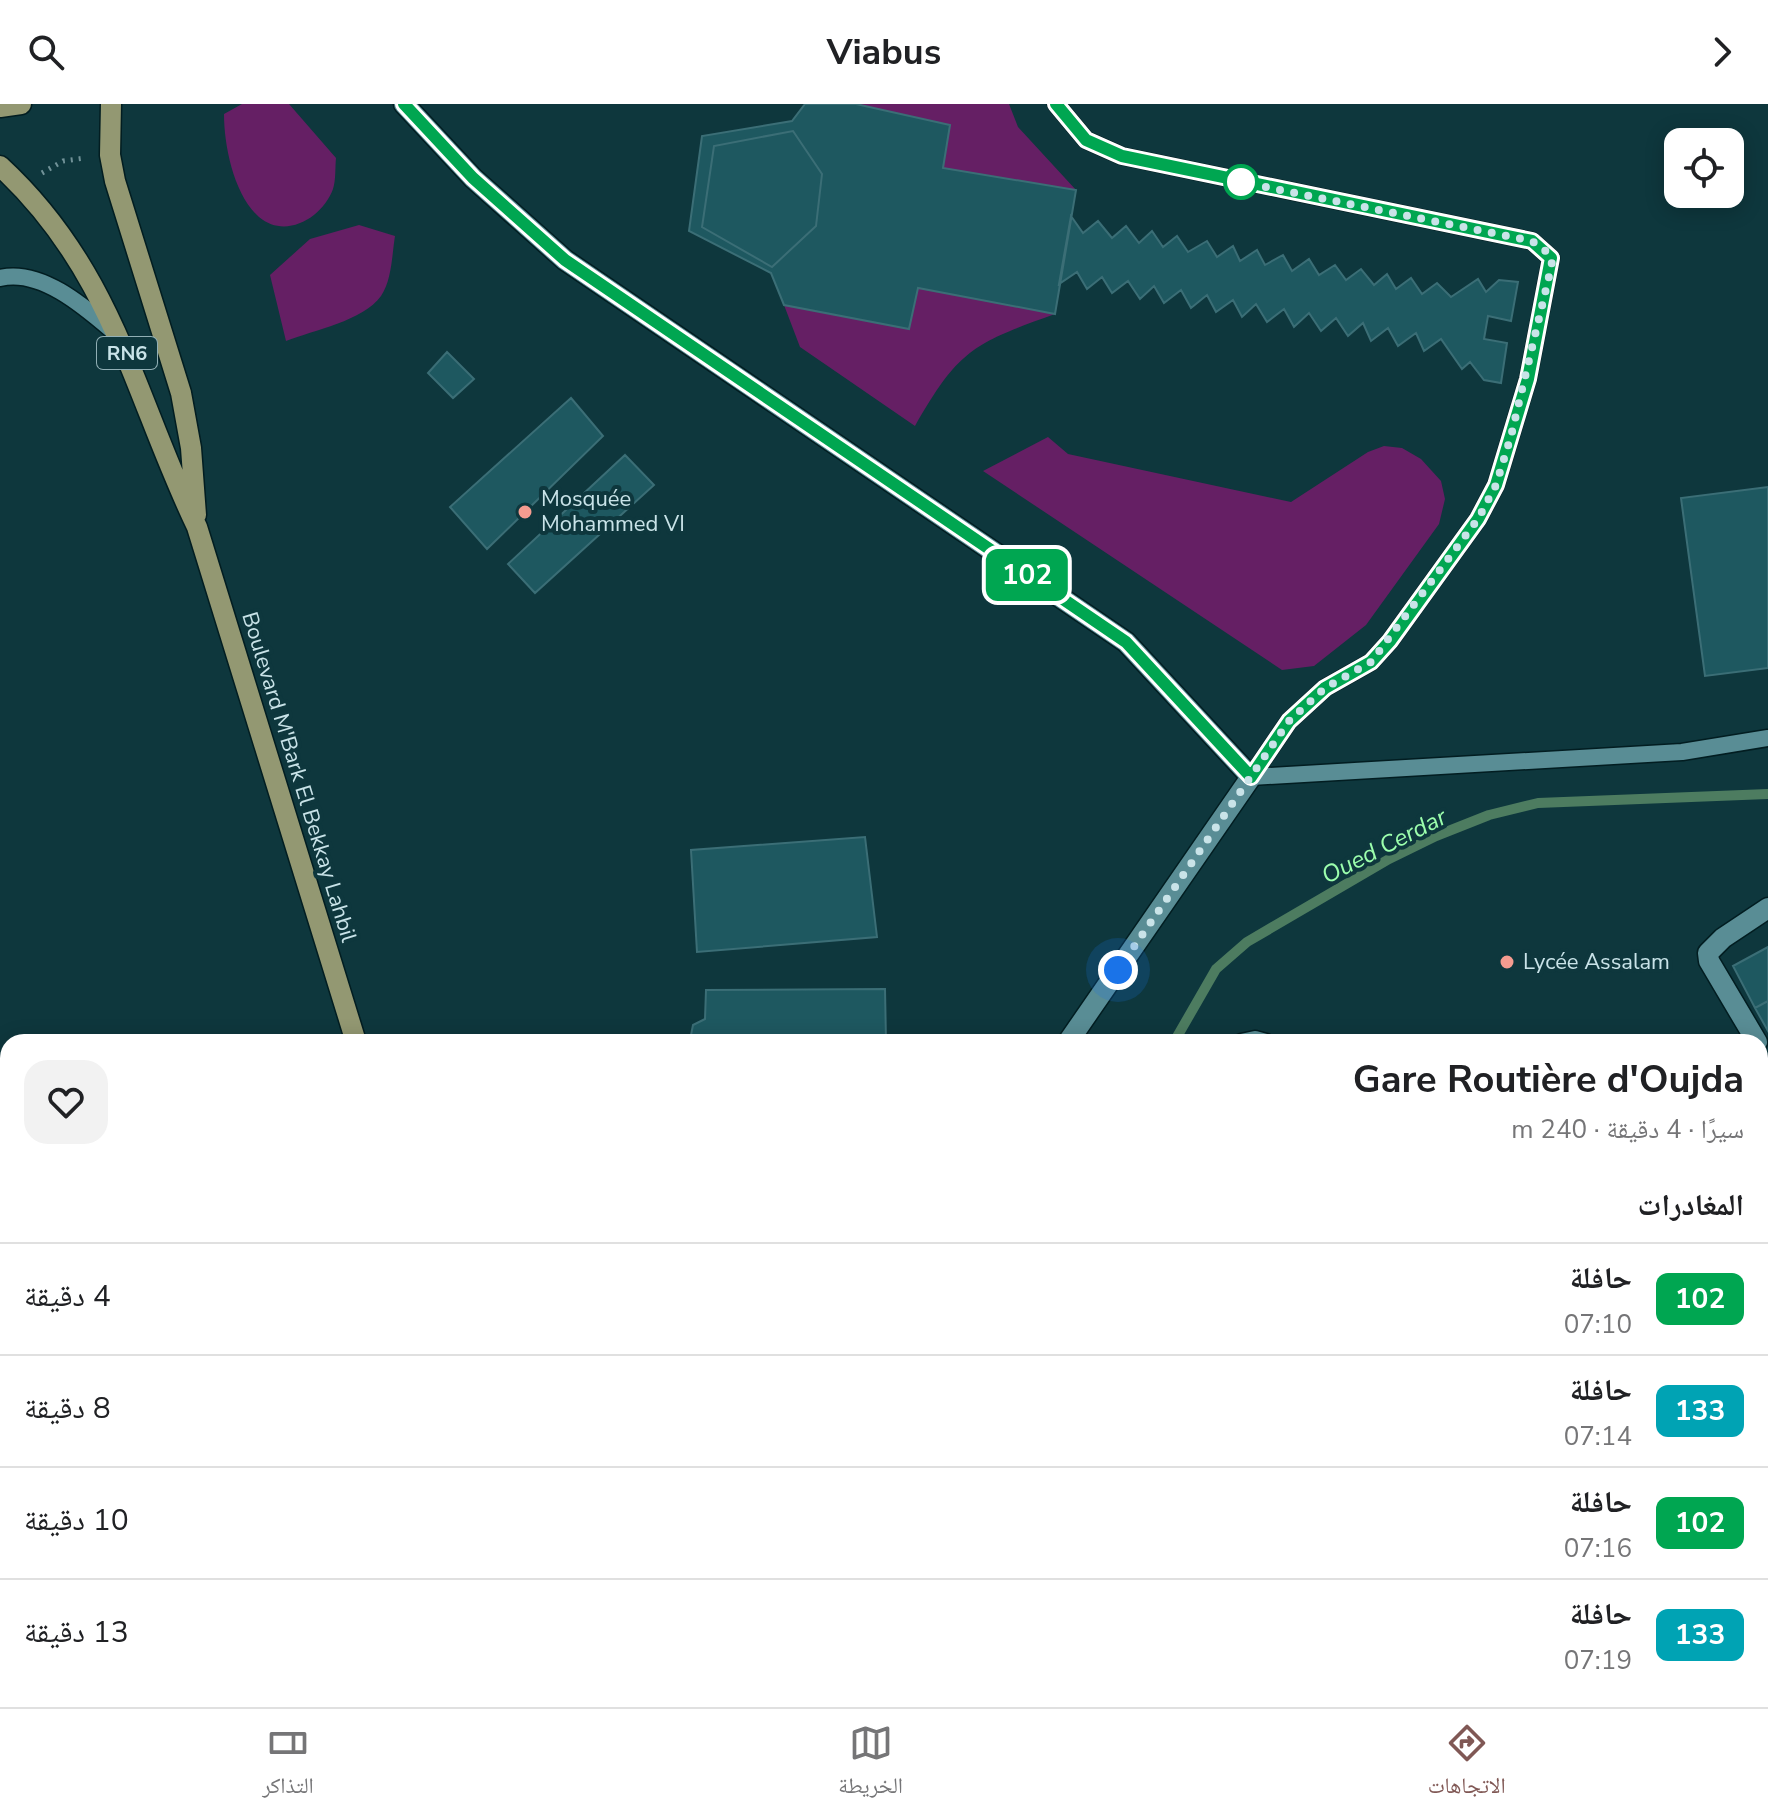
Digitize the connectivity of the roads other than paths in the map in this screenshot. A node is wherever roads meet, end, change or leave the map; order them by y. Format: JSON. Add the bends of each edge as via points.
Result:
{"nodes":[{"id":1,"x":21,"y":104,"type":"edge"},
{"id":2,"x":111,"y":104,"type":"edge"},
{"id":3,"x":404,"y":104,"type":"edge"},
{"id":4,"x":1056,"y":104,"type":"edge"},
{"id":5,"x":0,"y":107,"type":"edge"},
{"id":6,"x":0,"y":166,"type":"edge"},
{"id":7,"x":0,"y":278,"type":"edge"},
{"id":8,"x":120,"y":338,"type":"junction"},
{"id":9,"x":197,"y":527,"type":"junction"},
{"id":10,"x":1768,"y":738,"type":"edge"},
{"id":11,"x":1251,"y":777,"type":"junction"},
{"id":12,"x":1768,"y":908,"type":"edge"},
{"id":13,"x":354,"y":1034,"type":"edge"},
{"id":14,"x":1074,"y":1034,"type":"edge"},
{"id":15,"x":1753,"y":1034,"type":"edge"}],
"edges":[{"from":1,"to":5,"type":"main road"},
{"from":2,"to":9,"type":"main road","name":"Boulevard M'Bark El Bekkay Lahbil","number":"RN6","via":[[115,181],[181,393]]},
{"from":3,"to":11,"type":"street","via":[[473,178],[565,260],[1126,642]]},
{"from":4,"to":11,"type":"lane","via":[[1086,140],[1122,156],[1532,241],[1547,252],[1552,264],[1511,436],[1496,485],[1478,519],[1390,641],[1371,662],[1325,688],[1289,721]]},
{"from":6,"to":8,"type":"main road","name":"Boulevard M'Bark El Bekkay Lahbil","number":"RN6","via":[[76,256]]},
{"from":7,"to":8,"type":"lane","via":[[36,282],[63,293]]},
{"from":8,"to":9,"type":"main road","name":"Boulevard M'Bark El Bekkay Lahbil","number":"RN6"},
{"from":9,"to":13,"type":"main road","name":"Boulevard M'Bark El Bekkay Lahbil","number":"RN6"},
{"from":10,"to":11,"type":"lane","via":[[1682,752]]},
{"from":11,"to":14,"type":"street"},
{"from":12,"to":15,"type":"street","via":[[1708,953]]}]}
